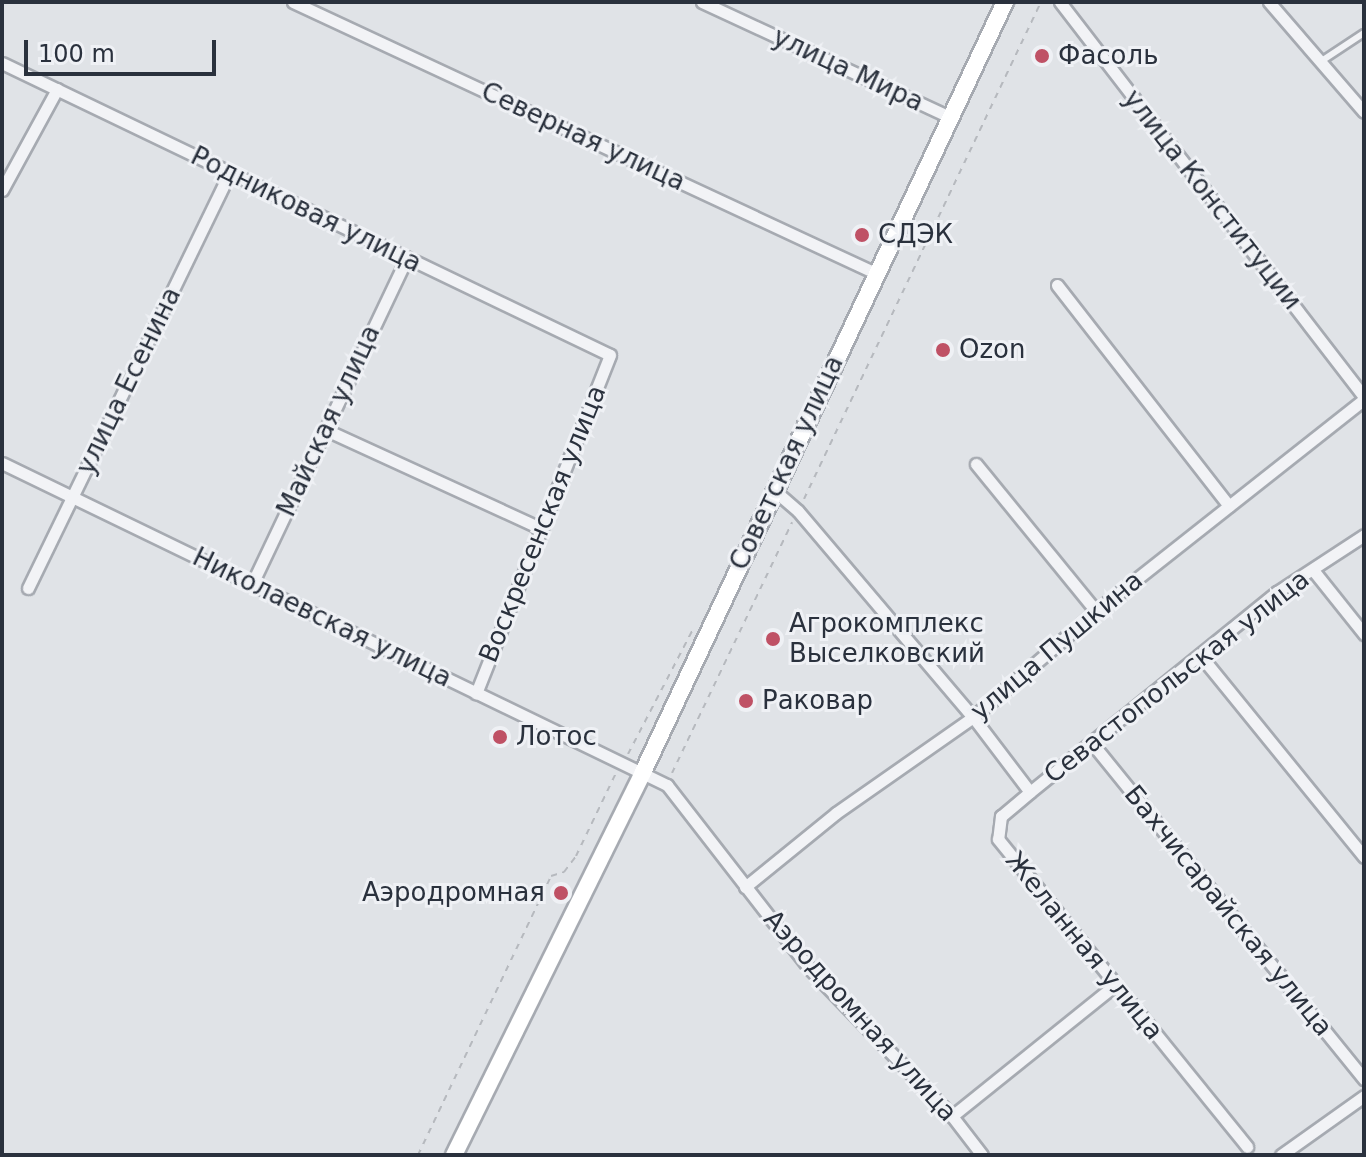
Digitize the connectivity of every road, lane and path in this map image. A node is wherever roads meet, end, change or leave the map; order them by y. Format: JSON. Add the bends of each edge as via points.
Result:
{"nodes":[{"id":1,"x":293,"y":2,"type":"edge"},
{"id":2,"x":702,"y":2,"type":"edge"},
{"id":3,"x":1005,"y":2,"type":"edge"},
{"id":4,"x":1041,"y":2,"type":"edge"},
{"id":5,"x":1060,"y":2,"type":"edge"},
{"id":6,"x":1269,"y":2,"type":"edge"},
{"id":7,"x":1364,"y":33,"type":"edge"},
{"id":8,"x":1320,"y":62,"type":"junction"},
{"id":9,"x":2,"y":63,"type":"edge"},
{"id":10,"x":57,"y":89,"type":"junction"},
{"id":11,"x":1364,"y":112,"type":"edge"},
{"id":12,"x":950,"y":117,"type":"junction"},
{"id":13,"x":229,"y":174,"type":"junction"},
{"id":14,"x":2,"y":190,"type":"edge"},
{"id":15,"x":407,"y":258,"type":"junction"},
{"id":16,"x":873,"y":272,"type":"junction"},
{"id":17,"x":1057,"y":285,"type":"dead end"},
{"id":18,"x":610,"y":355,"type":"joint"},
{"id":19,"x":1364,"y":398,"type":"edge"},
{"id":20,"x":324,"y":429,"type":"junction"},
{"id":21,"x":2,"y":463,"type":"edge"},
{"id":22,"x":976,"y":464,"type":"dead end"},
{"id":23,"x":775,"y":491,"type":"junction"},
{"id":24,"x":73,"y":497,"type":"junction"},
{"id":25,"x":1229,"y":506,"type":"junction"},
{"id":26,"x":798,"y":511,"type":"junction"},
{"id":27,"x":542,"y":529,"type":"junction"},
{"id":28,"x":1364,"y":535,"type":"edge"},
{"id":29,"x":1313,"y":570,"type":"junction"},
{"id":30,"x":252,"y":584,"type":"junction"},
{"id":31,"x":28,"y":588,"type":"dead end"},
{"id":32,"x":1096,"y":611,"type":"junction"},
{"id":33,"x":694,"y":627,"type":"dead end"},
{"id":34,"x":1364,"y":634,"type":"edge"},
{"id":35,"x":1200,"y":655,"type":"junction"},
{"id":36,"x":476,"y":693,"type":"junction"},
{"id":37,"x":973,"y":717,"type":"junction"},
{"id":38,"x":1091,"y":742,"type":"junction"},
{"id":39,"x":621,"y":762,"type":"junction"},
{"id":40,"x":643,"y":772,"type":"junction"},
{"id":41,"x":667,"y":785,"type":"junction"},
{"id":42,"x":1030,"y":792,"type":"junction"},
{"id":43,"x":1364,"y":857,"type":"edge"},
{"id":44,"x":745,"y":887,"type":"junction"},
{"id":45,"x":1115,"y":985,"type":"junction"},
{"id":46,"x":1364,"y":1079,"type":"edge"},
{"id":47,"x":1364,"y":1096,"type":"edge"},
{"id":48,"x":952,"y":1116,"type":"junction"},
{"id":49,"x":1247,"y":1147,"type":"dead end"},
{"id":50,"x":418,"y":1155,"type":"edge"},
{"id":51,"x":454,"y":1155,"type":"edge"},
{"id":52,"x":982,"y":1155,"type":"edge"},
{"id":53,"x":1281,"y":1155,"type":"edge"}],
"edges":[{"from":1,"to":16,"type":"street","name":"Северная улица"},
{"from":2,"to":12,"type":"street","name":"улица Мира"},
{"from":3,"to":12,"type":"main road","name":"Советская улица"},
{"from":4,"to":26,"type":"path"},
{"from":5,"to":19,"type":"street","name":"улица Конституции"},
{"from":6,"to":8,"type":"street"},
{"from":7,"to":8,"type":"lane"},
{"from":8,"to":11,"type":"street"},
{"from":9,"to":10,"type":"street","name":"Родниковая улица"},
{"from":10,"to":13,"type":"street","name":"Родниковая улица"},
{"from":10,"to":14,"type":"street"},
{"from":12,"to":16,"type":"main road","name":"Советская улица"},
{"from":13,"to":15,"type":"street","name":"Родниковая улица"},
{"from":13,"to":24,"type":"street","name":"улица Есенина"},
{"from":15,"to":18,"type":"street","name":"Родниковая улица"},
{"from":15,"to":20,"type":"street","name":"Майская улица"},
{"from":16,"to":23,"type":"main road","name":"Советская улица"},
{"from":17,"to":25,"type":"street"},
{"from":18,"to":27,"type":"street","name":"Воскресенская улица"},
{"from":19,"to":25,"type":"street","name":"улица Пушкина"},
{"from":20,"to":27,"type":"street"},
{"from":20,"to":30,"type":"street","name":"Майская улица"},
{"from":21,"to":24,"type":"street","name":"Николаевская улица"},
{"from":22,"to":32,"type":"street"},
{"from":23,"to":26,"type":"street"},
{"from":23,"to":40,"type":"main road","name":"Советская улица"},
{"from":24,"to":30,"type":"street","name":"Николаевская улица"},
{"from":24,"to":31,"type":"street","name":"улица Есенина"},
{"from":25,"to":32,"type":"street","name":"улица Пушкина"},
{"from":26,"to":37,"type":"street"},
{"from":26,"to":41,"type":"path"},
{"from":27,"to":36,"type":"street","name":"Воскресенская улица"},
{"from":28,"to":29,"type":"street","name":"Севастопольская улица"},
{"from":29,"to":34,"type":"street"},
{"from":29,"to":35,"type":"street","name":"Севастопольская улица"},
{"from":30,"to":36,"type":"street","name":"Николаевская улица"},
{"from":32,"to":37,"type":"street","name":"улица Пушкина"},
{"from":33,"to":39,"type":"path","via":[[639,742]]},
{"from":35,"to":38,"type":"street","name":"Севастопольская улица"},
{"from":35,"to":43,"type":"street"},
{"from":36,"to":39,"type":"street","name":"Николаевская улица"},
{"from":37,"to":42,"type":"street"},
{"from":37,"to":44,"type":"street","name":"улица Пушкина","via":[[836,813]]},
{"from":38,"to":42,"type":"street","name":"Севастопольская улица"},
{"from":38,"to":46,"type":"street","name":"Бахчисарайская улица"},
{"from":39,"to":40,"type":"street","name":"Николаевская улица"},
{"from":39,"to":50,"type":"path","via":[[576,856],[564,872],[551,876]]},
{"from":40,"to":41,"type":"street","name":"Аэродромная улица"},
{"from":40,"to":51,"type":"main road","name":"Советская улица"},
{"from":41,"to":44,"type":"street","name":"Аэродромная улица"},
{"from":42,"to":45,"type":"street","name":"Желанная улица","via":[[1001,816],[998,839]]},
{"from":44,"to":48,"type":"street","name":"Аэродромная улица","via":[[808,967]]},
{"from":45,"to":48,"type":"street"},
{"from":45,"to":49,"type":"street","name":"Желанная улица"},
{"from":47,"to":53,"type":"street"},
{"from":48,"to":52,"type":"street","name":"Аэродромная улица"}]}
